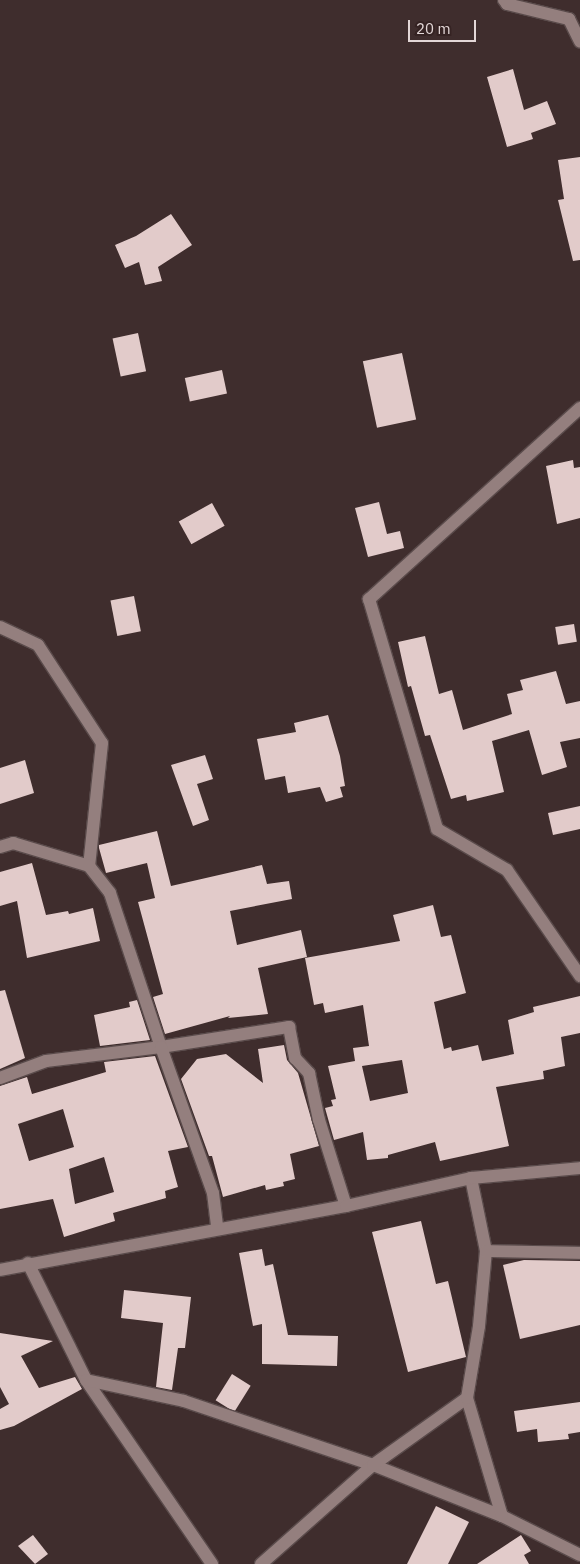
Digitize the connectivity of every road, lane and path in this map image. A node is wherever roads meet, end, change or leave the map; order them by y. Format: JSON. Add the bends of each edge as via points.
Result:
{"nodes":[{"id":1,"x":504,"y":0,"type":"edge"},
{"id":2,"x":580,"y":42,"type":"edge"},
{"id":3,"x":580,"y":408,"type":"edge"},
{"id":4,"x":0,"y":627,"type":"edge"},
{"id":5,"x":0,"y":847,"type":"edge"},
{"id":6,"x":89,"y":866,"type":"junction"},
{"id":7,"x":580,"y":976,"type":"edge"},
{"id":8,"x":161,"y":1047,"type":"junction"},
{"id":9,"x":0,"y":1078,"type":"edge"},
{"id":10,"x":580,"y":1168,"type":"edge"},
{"id":11,"x":471,"y":1178,"type":"junction"},
{"id":12,"x":346,"y":1206,"type":"junction"},
{"id":13,"x":217,"y":1228,"type":"junction"},
{"id":14,"x":486,"y":1250,"type":"junction"},
{"id":15,"x":580,"y":1253,"type":"edge"},
{"id":16,"x":28,"y":1262,"type":"junction"},
{"id":17,"x":0,"y":1270,"type":"edge"},
{"id":18,"x":86,"y":1380,"type":"junction"},
{"id":19,"x":467,"y":1398,"type":"junction"},
{"id":20,"x":373,"y":1464,"type":"junction"},
{"id":21,"x":502,"y":1516,"type":"junction"},
{"id":22,"x":580,"y":1555,"type":"edge"},
{"id":23,"x":212,"y":1564,"type":"edge"},
{"id":24,"x":261,"y":1564,"type":"edge"}],
"edges":[{"from":1,"to":2,"type":"street","via":[[507,4],[568,19]]},
{"from":3,"to":7,"type":"street","via":[[369,599],[437,828],[507,870]]},
{"from":4,"to":6,"type":"street","via":[[38,645],[102,743]]},
{"from":5,"to":6,"type":"street","via":[[13,843]]},
{"from":6,"to":8,"type":"street","via":[[110,892]]},
{"from":8,"to":9,"type":"street","via":[[46,1061]]},
{"from":8,"to":12,"type":"street","via":[[289,1027],[295,1058],[308,1072],[319,1120]]},
{"from":8,"to":13,"type":"street","via":[[212,1193]]},
{"from":10,"to":11,"type":"street"},
{"from":11,"to":12,"type":"street"},
{"from":11,"to":14,"type":"street"},
{"from":12,"to":13,"type":"street"},
{"from":13,"to":16,"type":"street"},
{"from":14,"to":15,"type":"street"},
{"from":14,"to":19,"type":"street","via":[[479,1326]]},
{"from":16,"to":17,"type":"street"},
{"from":16,"to":18,"type":"street"},
{"from":18,"to":20,"type":"street","via":[[184,1401]]},
{"from":18,"to":23,"type":"street"},
{"from":19,"to":20,"type":"street"},
{"from":19,"to":21,"type":"street"},
{"from":20,"to":21,"type":"street"},
{"from":20,"to":24,"type":"street"},
{"from":21,"to":22,"type":"street"}]}
